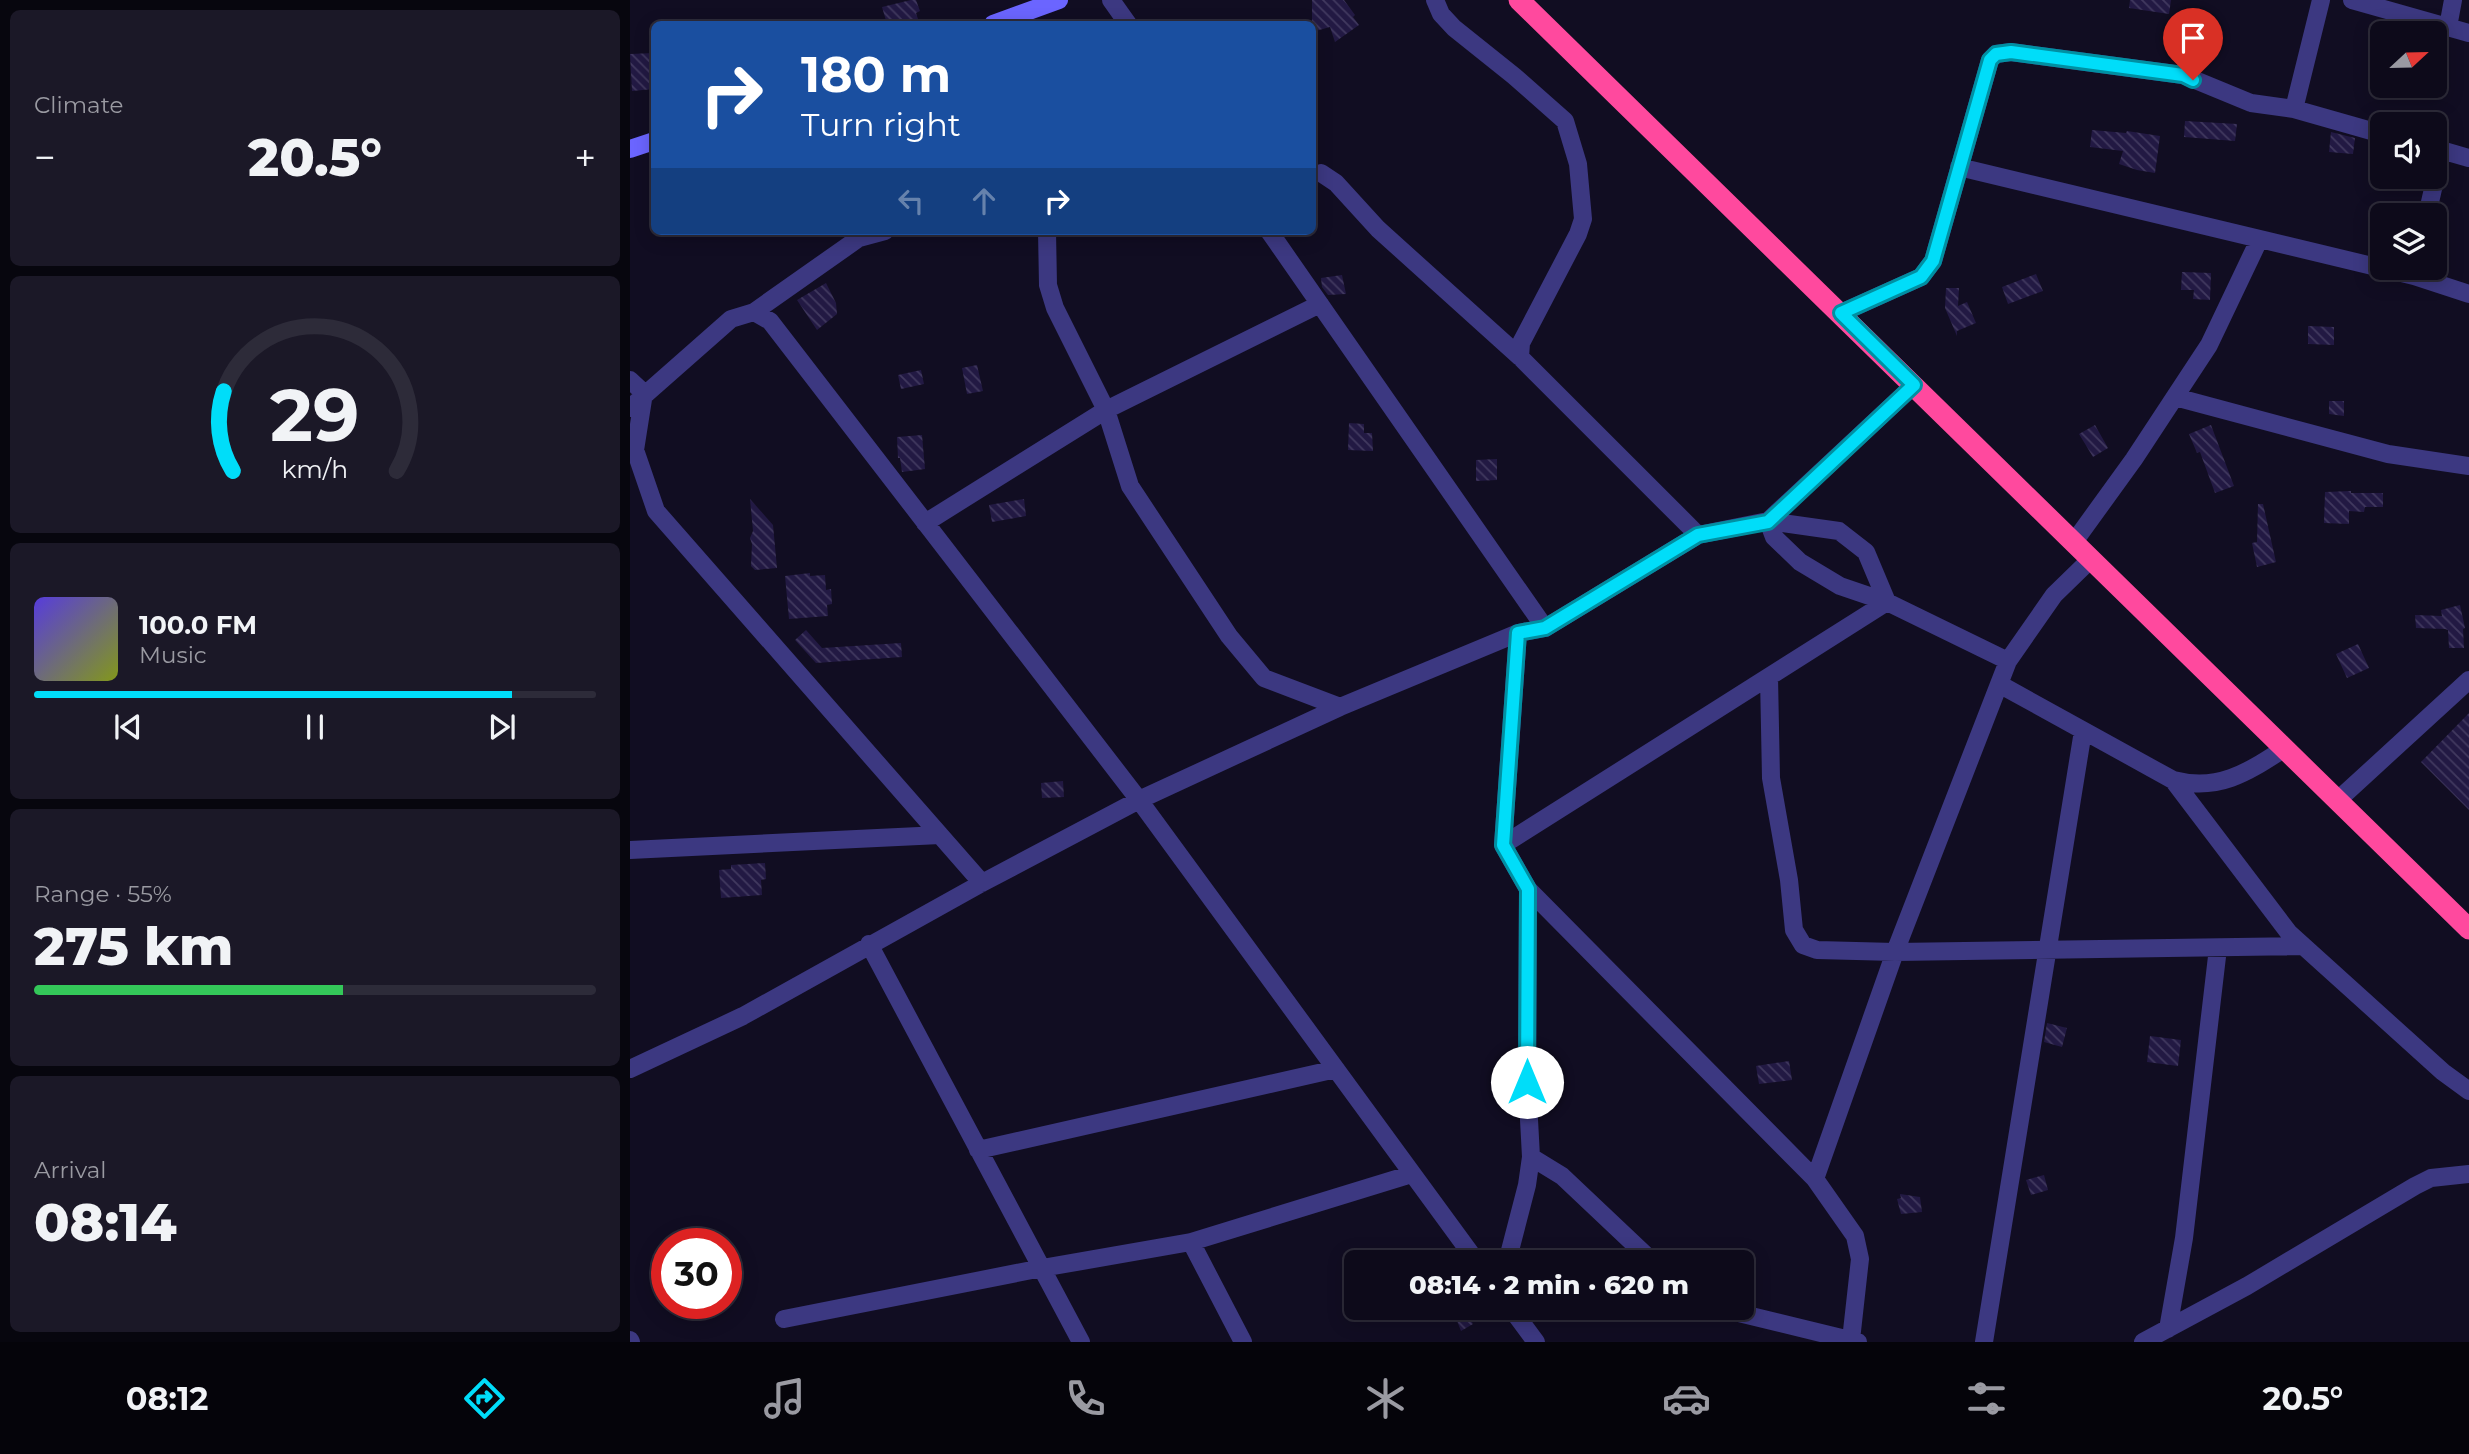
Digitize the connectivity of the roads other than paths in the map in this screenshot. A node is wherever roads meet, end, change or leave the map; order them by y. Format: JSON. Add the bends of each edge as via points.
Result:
{"nodes":[{"id":1,"x":1111,"y":0,"type":"edge"},
{"id":2,"x":1435,"y":0,"type":"edge"},
{"id":3,"x":1519,"y":0,"type":"edge"},
{"id":4,"x":2321,"y":0,"type":"edge"},
{"id":5,"x":2352,"y":0,"type":"edge"},
{"id":6,"x":2453,"y":0,"type":"edge"},
{"id":7,"x":1048,"y":2,"type":"edge"},
{"id":8,"x":1005,"y":21,"type":"edge"},
{"id":9,"x":1126,"y":21,"type":"edge"},
{"id":10,"x":2448,"y":27,"type":"junction"},
{"id":11,"x":2469,"y":33,"type":"edge"},
{"id":12,"x":2294,"y":109,"type":"junction"},
{"id":13,"x":2370,"y":131,"type":"edge"},
{"id":14,"x":651,"y":142,"type":"edge"},
{"id":15,"x":630,"y":149,"type":"edge"},
{"id":16,"x":2447,"y":152,"type":"edge"},
{"id":17,"x":2469,"y":158,"type":"edge"},
{"id":18,"x":1959,"y":167,"type":"junction"},
{"id":19,"x":1321,"y":173,"type":"dead end"},
{"id":20,"x":870,"y":235,"type":"edge"},
{"id":21,"x":1047,"y":235,"type":"edge"},
{"id":22,"x":1272,"y":235,"type":"edge"},
{"id":23,"x":2259,"y":240,"type":"junction"},
{"id":24,"x":2370,"y":263,"type":"edge"},
{"id":25,"x":2435,"y":280,"type":"edge"},
{"id":26,"x":2469,"y":294,"type":"edge"},
{"id":27,"x":1320,"y":304,"type":"junction"},
{"id":28,"x":754,"y":312,"type":"junction"},
{"id":29,"x":1841,"y":313,"type":"junction"},
{"id":30,"x":1520,"y":357,"type":"junction"},
{"id":31,"x":630,"y":380,"type":"edge"},
{"id":32,"x":1914,"y":385,"type":"junction"},
{"id":33,"x":644,"y":393,"type":"junction"},
{"id":34,"x":2175,"y":397,"type":"junction"},
{"id":35,"x":630,"y":408,"type":"edge"},
{"id":36,"x":1106,"y":410,"type":"junction"},
{"id":37,"x":2469,"y":466,"type":"edge"},
{"id":38,"x":1768,"y":522,"type":"junction"},
{"id":39,"x":925,"y":523,"type":"junction"},
{"id":40,"x":1698,"y":535,"type":"junction"},
{"id":41,"x":2074,"y":542,"type":"junction"},
{"id":42,"x":2091,"y":559,"type":"junction"},
{"id":43,"x":1887,"y":602,"type":"junction"},
{"id":44,"x":1545,"y":628,"type":"junction"},
{"id":45,"x":1518,"y":633,"type":"junction"},
{"id":46,"x":2008,"y":660,"type":"junction"},
{"id":47,"x":1769,"y":677,"type":"junction"},
{"id":48,"x":2469,"y":680,"type":"edge"},
{"id":49,"x":1998,"y":684,"type":"junction"},
{"id":50,"x":1340,"y":708,"type":"junction"},
{"id":51,"x":2083,"y":731,"type":"junction"},
{"id":52,"x":2285,"y":748,"type":"junction"},
{"id":53,"x":2173,"y":780,"type":"junction"},
{"id":54,"x":1139,"y":800,"type":"junction"},
{"id":55,"x":2338,"y":800,"type":"junction"},
{"id":56,"x":940,"y":835,"type":"junction"},
{"id":57,"x":1503,"y":845,"type":"junction"},
{"id":58,"x":630,"y":850,"type":"edge"},
{"id":59,"x":982,"y":883,"type":"junction"},
{"id":60,"x":1528,"y":889,"type":"junction"},
{"id":61,"x":2469,"y":929,"type":"edge"},
{"id":62,"x":869,"y":944,"type":"junction"},
{"id":63,"x":2304,"y":946,"type":"junction"},
{"id":64,"x":2218,"y":948,"type":"junction"},
{"id":65,"x":2046,"y":951,"type":"junction"},
{"id":66,"x":1895,"y":952,"type":"junction"},
{"id":67,"x":630,"y":1069,"type":"edge"},
{"id":68,"x":1336,"y":1069,"type":"junction"},
{"id":69,"x":2469,"y":1091,"type":"edge"},
{"id":70,"x":978,"y":1150,"type":"junction"},
{"id":71,"x":1531,"y":1157,"type":"junction"},
{"id":72,"x":1412,"y":1174,"type":"junction"},
{"id":73,"x":2469,"y":1174,"type":"edge"},
{"id":74,"x":1815,"y":1179,"type":"junction"},
{"id":75,"x":1191,"y":1242,"type":"junction"},
{"id":76,"x":1468,"y":1250,"type":"edge"},
{"id":77,"x":1510,"y":1250,"type":"edge"},
{"id":78,"x":1640,"y":1250,"type":"edge"},
{"id":79,"x":1041,"y":1268,"type":"junction"},
{"id":80,"x":1754,"y":1317,"type":"edge"},
{"id":81,"x":784,"y":1319,"type":"dead end"},
{"id":82,"x":1519,"y":1320,"type":"edge"},
{"id":83,"x":2168,"y":1329,"type":"junction"},
{"id":84,"x":1854,"y":1341,"type":"edge"},
{"id":85,"x":1081,"y":1342,"type":"edge"},
{"id":86,"x":1243,"y":1342,"type":"edge"},
{"id":87,"x":1535,"y":1342,"type":"edge"},
{"id":88,"x":1984,"y":1342,"type":"edge"},
{"id":89,"x":2143,"y":1342,"type":"edge"}],
"edges":[{"from":1,"to":9,"type":"street"},
{"from":2,"to":30,"type":"street","via":[[1454,28],[1565,121],[1578,164],[1583,219],[1521,343]]},
{"from":3,"to":29,"type":"highway"},
{"from":4,"to":12,"type":"street"},
{"from":5,"to":10,"type":"street"},
{"from":6,"to":10,"type":"street"},
{"from":7,"to":8,"type":"street"},
{"from":10,"to":11,"type":"street"},
{"from":12,"to":13,"type":"street"},
{"from":12,"to":18,"type":"street","via":[[2251,103],[2183,75],[2011,52],[1996,54],[1990,60]]},
{"from":14,"to":15,"type":"street"},
{"from":16,"to":17,"type":"street"},
{"from":18,"to":23,"type":"street"},
{"from":18,"to":29,"type":"street","via":[[1926,272]]},
{"from":19,"to":30,"type":"street"},
{"from":20,"to":28,"type":"street","via":[[859,238]]},
{"from":21,"to":36,"type":"street","via":[[1048,285],[1055,308]]},
{"from":22,"to":27,"type":"street"},
{"from":23,"to":24,"type":"street"},
{"from":23,"to":34,"type":"street","via":[[2209,345]]},
{"from":25,"to":26,"type":"street"},
{"from":27,"to":36,"type":"street"},
{"from":27,"to":44,"type":"street"},
{"from":28,"to":33,"type":"street","via":[[731,318]]},
{"from":28,"to":39,"type":"street","via":[[770,321]]},
{"from":29,"to":32,"type":"highway"},
{"from":30,"to":40,"type":"street"},
{"from":31,"to":33,"type":"street"},
{"from":32,"to":38,"type":"street"},
{"from":32,"to":41,"type":"highway"},
{"from":33,"to":35,"type":"street"},
{"from":33,"to":56,"type":"street","via":[[635,450],[656,511]]},
{"from":34,"to":37,"type":"street","via":[[2388,454]]},
{"from":34,"to":41,"type":"street"},
{"from":36,"to":39,"type":"street"},
{"from":36,"to":50,"type":"street","via":[[1130,486],[1237,646],[1264,678]]},
{"from":38,"to":40,"type":"street"},
{"from":38,"to":43,"type":"street","via":[[1774,537],[1800,562],[1840,586]]},
{"from":38,"to":43,"type":"street","via":[[1839,531],[1866,552]]},
{"from":39,"to":54,"type":"street"},
{"from":40,"to":44,"type":"street"},
{"from":41,"to":42,"type":"highway"},
{"from":42,"to":46,"type":"street","via":[[2054,595]]},
{"from":42,"to":52,"type":"highway"},
{"from":43,"to":46,"type":"street"},
{"from":43,"to":47,"type":"street"},
{"from":44,"to":45,"type":"street"},
{"from":45,"to":50,"type":"street"},
{"from":45,"to":57,"type":"street"},
{"from":46,"to":49,"type":"street"},
{"from":47,"to":57,"type":"street"},
{"from":47,"to":66,"type":"street","via":[[1771,778],[1794,930],[1803,945],[1817,950]]},
{"from":48,"to":55,"type":"street"},
{"from":49,"to":51,"type":"street"},
{"from":49,"to":66,"type":"street"},
{"from":50,"to":54,"type":"street"},
{"from":51,"to":53,"type":"street"},
{"from":51,"to":65,"type":"street"},
{"from":52,"to":53,"type":"street","via":[[2243,775],[2191,784]]},
{"from":52,"to":55,"type":"highway"},
{"from":53,"to":63,"type":"street","via":[[2275,916]]},
{"from":54,"to":59,"type":"street"},
{"from":54,"to":68,"type":"street"},
{"from":55,"to":61,"type":"highway"},
{"from":56,"to":58,"type":"street"},
{"from":56,"to":59,"type":"street"},
{"from":57,"to":60,"type":"street"},
{"from":59,"to":62,"type":"street"},
{"from":60,"to":71,"type":"street"},
{"from":60,"to":74,"type":"street"},
{"from":62,"to":67,"type":"street","via":[[743,1016]]},
{"from":62,"to":70,"type":"street"},
{"from":63,"to":64,"type":"street"},
{"from":63,"to":69,"type":"street"},
{"from":64,"to":65,"type":"street"},
{"from":64,"to":83,"type":"street","via":[[2184,1238]]},
{"from":65,"to":66,"type":"street"},
{"from":65,"to":88,"type":"street"},
{"from":66,"to":74,"type":"street"},
{"from":68,"to":70,"type":"street"},
{"from":68,"to":72,"type":"street"},
{"from":70,"to":79,"type":"street"},
{"from":71,"to":77,"type":"street"},
{"from":71,"to":78,"type":"street","via":[[1562,1176]]},
{"from":72,"to":75,"type":"street"},
{"from":72,"to":76,"type":"street"},
{"from":73,"to":83,"type":"street","via":[[2431,1178],[2415,1186]]},
{"from":74,"to":84,"type":"street","via":[[1855,1237],[1860,1259]]},
{"from":75,"to":79,"type":"street"},
{"from":75,"to":86,"type":"street"},
{"from":79,"to":81,"type":"street"},
{"from":79,"to":85,"type":"street"},
{"from":80,"to":84,"type":"street"},
{"from":82,"to":87,"type":"street"},
{"from":83,"to":89,"type":"street"}]}
